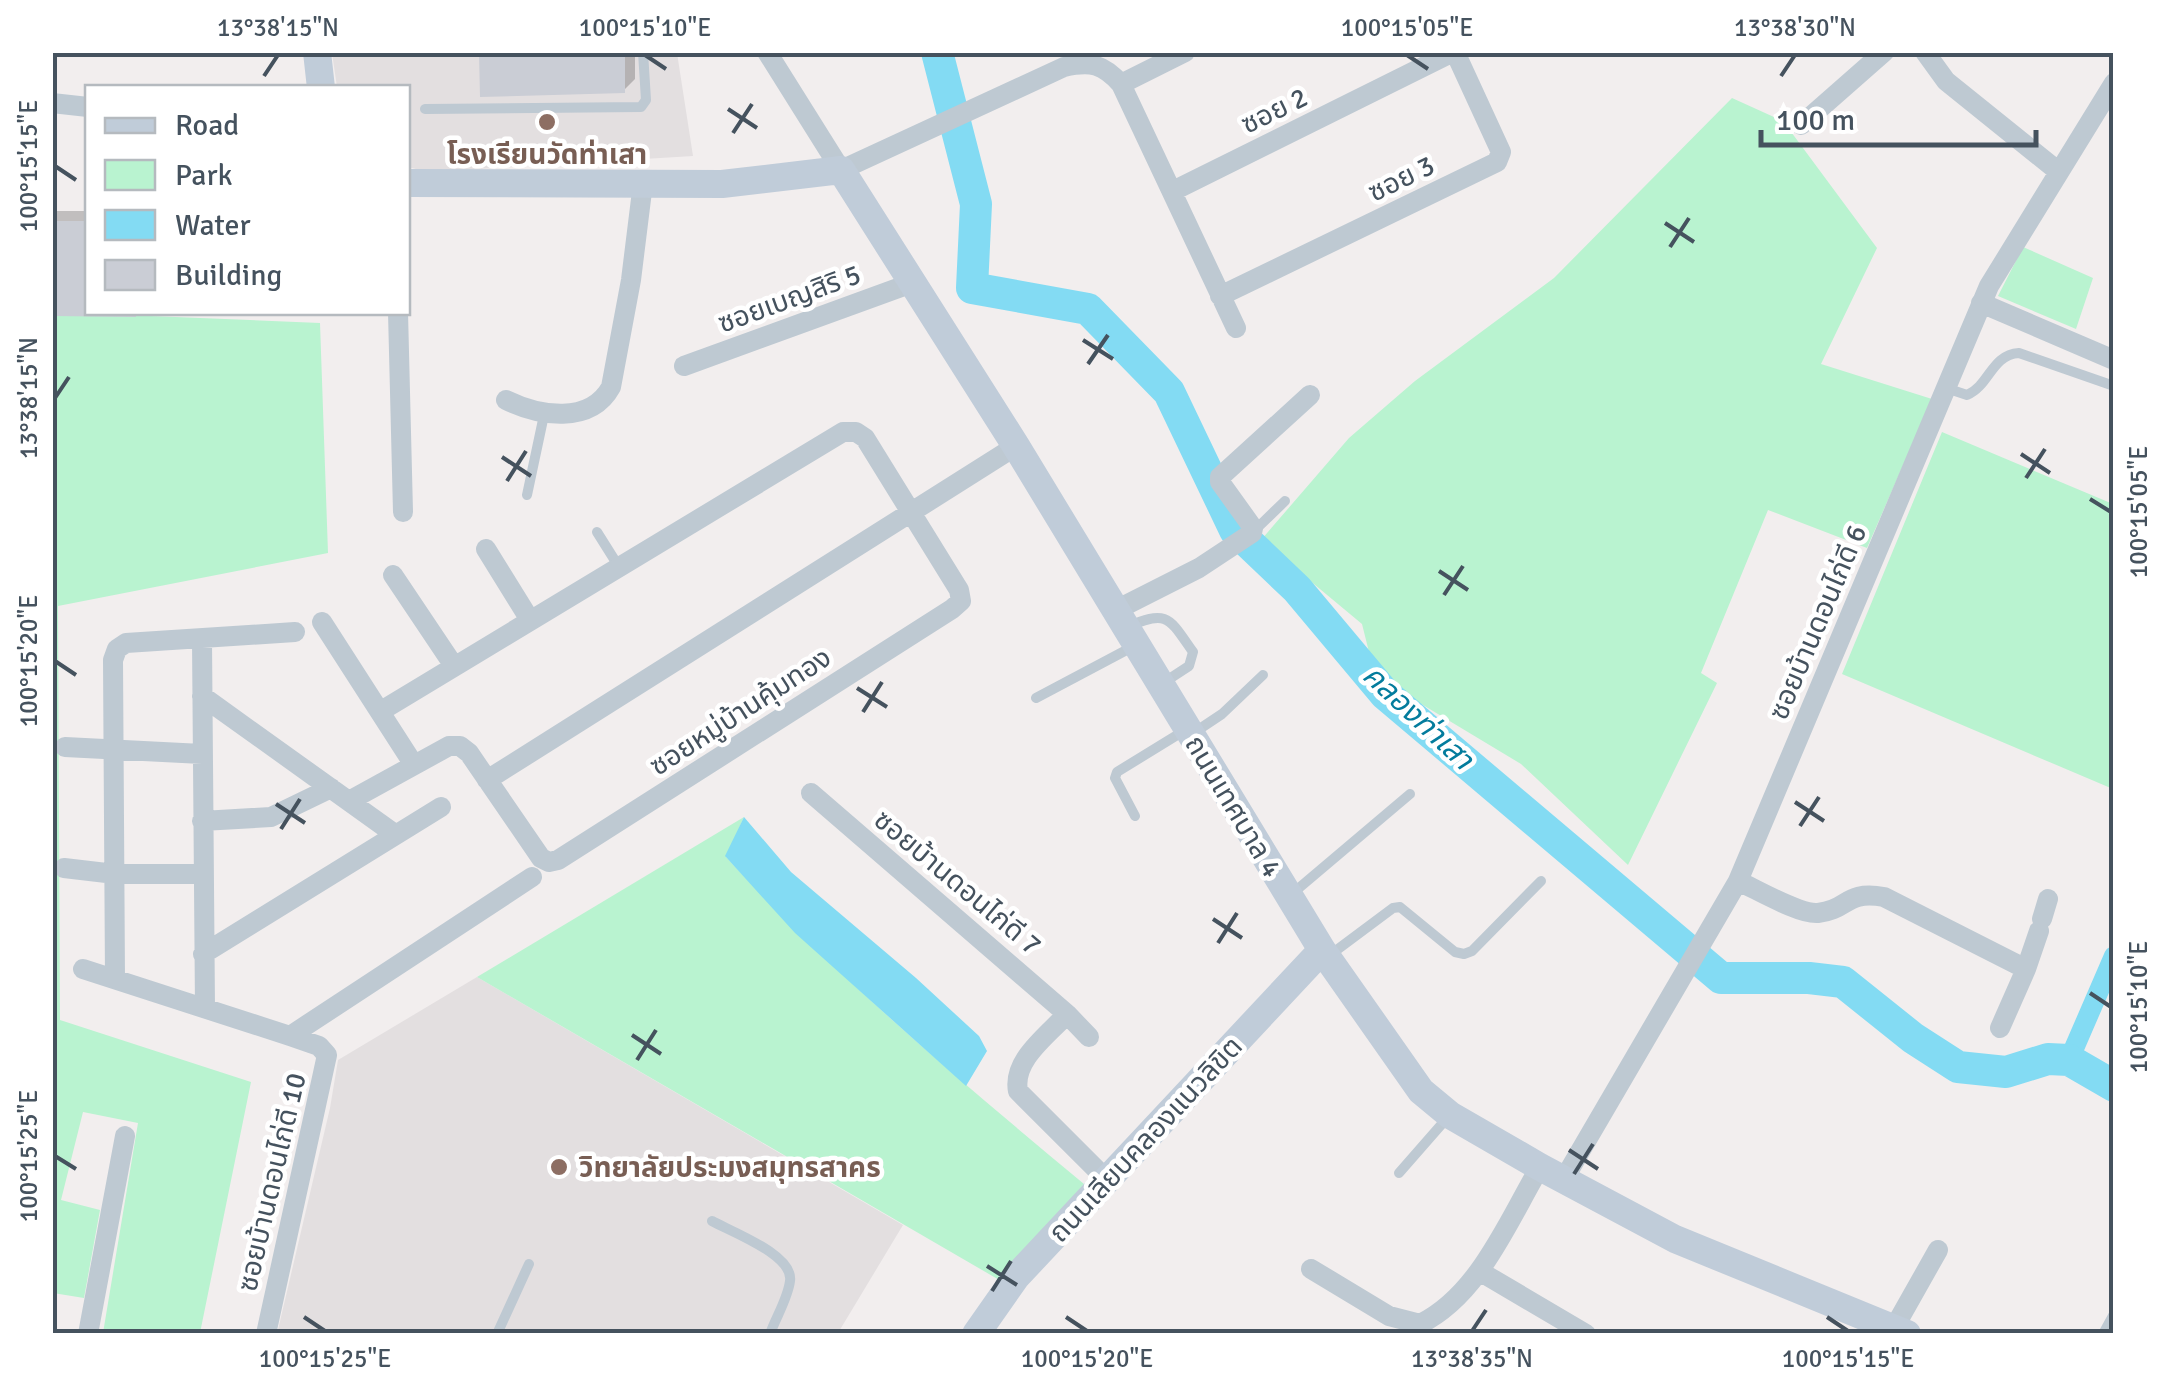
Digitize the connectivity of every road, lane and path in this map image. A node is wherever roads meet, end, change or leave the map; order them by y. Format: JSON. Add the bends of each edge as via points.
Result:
{"nodes":[{"id":1,"x":317,"y":52,"type":"edge"},
{"id":2,"x":643,"y":52,"type":"edge"},
{"id":3,"x":766,"y":52,"type":"edge"},
{"id":4,"x":1185,"y":52,"type":"edge"},
{"id":5,"x":1454,"y":52,"type":"edge"},
{"id":6,"x":1884,"y":52,"type":"edge"},
{"id":7,"x":1925,"y":52,"type":"edge"},
{"id":8,"x":2114,"y":83,"type":"edge"},
{"id":9,"x":1122,"y":84,"type":"junction"},
{"id":10,"x":320,"y":85,"type":"edge"},
{"id":11,"x":52,"y":104,"type":"edge"},
{"id":12,"x":85,"y":107,"type":"edge"},
{"id":13,"x":425,"y":109,"type":"dead end"},
{"id":14,"x":1801,"y":125,"type":"dead end"},
{"id":15,"x":841,"y":170,"type":"junction"},
{"id":16,"x":2059,"y":172,"type":"junction"},
{"id":17,"x":643,"y":182,"type":"junction"},
{"id":18,"x":410,"y":183,"type":"edge"},
{"id":19,"x":1173,"y":191,"type":"junction"},
{"id":20,"x":912,"y":283,"type":"junction"},
{"id":21,"x":1220,"y":296,"type":"junction"},
{"id":22,"x":1982,"y":303,"type":"junction"},
{"id":23,"x":398,"y":315,"type":"edge"},
{"id":24,"x":1236,"y":328,"type":"dead end"},
{"id":25,"x":2114,"y":360,"type":"edge"},
{"id":26,"x":684,"y":366,"type":"dead end"},
{"id":27,"x":2114,"y":386,"type":"edge"},
{"id":28,"x":1946,"y":388,"type":"junction"},
{"id":29,"x":1310,"y":395,"type":"dead end"},
{"id":30,"x":506,"y":400,"type":"dead end"},
{"id":31,"x":544,"y":415,"type":"junction"},
{"id":32,"x":1016,"y":446,"type":"junction"},
{"id":33,"x":526,"y":495,"type":"dead end"},
{"id":34,"x":1285,"y":501,"type":"dead end"},
{"id":35,"x":403,"y":512,"type":"dead end"},
{"id":36,"x":912,"y":513,"type":"junction"},
{"id":37,"x":597,"y":532,"type":"dead end"},
{"id":38,"x":1252,"y":533,"type":"junction"},
{"id":39,"x":486,"y":548,"type":"dead end"},
{"id":40,"x":619,"y":567,"type":"junction"},
{"id":41,"x":393,"y":575,"type":"dead end"},
{"id":42,"x":530,"y":620,"type":"junction"},
{"id":43,"x":322,"y":622,"type":"dead end"},
{"id":44,"x":1126,"y":627,"type":"junction"},
{"id":45,"x":294,"y":632,"type":"dead end"},
{"id":46,"x":202,"y":640,"type":"junction"},
{"id":47,"x":454,"y":666,"type":"junction"},
{"id":48,"x":1263,"y":675,"type":"dead end"},
{"id":49,"x":1160,"y":684,"type":"junction"},
{"id":50,"x":202,"y":696,"type":"junction"},
{"id":51,"x":1036,"y":698,"type":"dead end"},
{"id":52,"x":380,"y":710,"type":"junction"},
{"id":53,"x":1189,"y":732,"type":"junction"},
{"id":54,"x":65,"y":746,"type":"dead end"},
{"id":55,"x":112,"y":750,"type":"junction"},
{"id":56,"x":202,"y":754,"type":"junction"},
{"id":57,"x":414,"y":765,"type":"junction"},
{"id":58,"x":487,"y":780,"type":"junction"},
{"id":59,"x":331,"y":788,"type":"junction"},
{"id":60,"x":811,"y":792,"type":"dead end"},
{"id":61,"x":1410,"y":794,"type":"dead end"},
{"id":62,"x":349,"y":801,"type":"junction"},
{"id":63,"x":441,"y":807,"type":"dead end"},
{"id":64,"x":1135,"y":816,"type":"dead end"},
{"id":65,"x":202,"y":821,"type":"junction"},
{"id":66,"x":396,"y":835,"type":"junction"},
{"id":67,"x":64,"y":868,"type":"dead end"},
{"id":68,"x":115,"y":874,"type":"junction"},
{"id":69,"x":202,"y":874,"type":"junction"},
{"id":70,"x":532,"y":877,"type":"dead end"},
{"id":71,"x":1540,"y":880,"type":"dead end"},
{"id":72,"x":1738,"y":880,"type":"junction"},
{"id":73,"x":1289,"y":896,"type":"junction"},
{"id":74,"x":2043,"y":916,"type":"dead end"},
{"id":75,"x":202,"y":954,"type":"junction"},
{"id":76,"x":1324,"y":954,"type":"junction"},
{"id":77,"x":83,"y":969,"type":"dead end"},
{"id":78,"x":2026,"y":969,"type":"junction"},
{"id":79,"x":114,"y":980,"type":"junction"},
{"id":80,"x":205,"y":1008,"type":"junction"},
{"id":81,"x":1067,"y":1014,"type":"junction"},
{"id":82,"x":2000,"y":1028,"type":"dead end"},
{"id":83,"x":290,"y":1036,"type":"junction"},
{"id":84,"x":1089,"y":1037,"type":"dead end"},
{"id":85,"x":1450,"y":1115,"type":"junction"},
{"id":86,"x":125,"y":1136,"type":"dead end"},
{"id":87,"x":1399,"y":1173,"type":"dead end"},
{"id":88,"x":1552,"y":1173,"type":"junction"},
{"id":89,"x":1106,"y":1179,"type":"junction"},
{"id":90,"x":712,"y":1222,"type":"dead end"},
{"id":91,"x":1938,"y":1250,"type":"dead end"},
{"id":92,"x":529,"y":1264,"type":"dead end"},
{"id":93,"x":1311,"y":1269,"type":"dead end"},
{"id":94,"x":1479,"y":1271,"type":"junction"},
{"id":95,"x":2114,"y":1314,"type":"edge"},
{"id":96,"x":1892,"y":1330,"type":"edge"},
{"id":97,"x":88,"y":1334,"type":"edge"},
{"id":98,"x":266,"y":1334,"type":"edge"},
{"id":99,"x":496,"y":1334,"type":"edge"},
{"id":100,"x":770,"y":1334,"type":"edge"},
{"id":101,"x":976,"y":1334,"type":"edge"},
{"id":102,"x":1586,"y":1334,"type":"edge"},
{"id":103,"x":2103,"y":1334,"type":"edge"}],
"edges":[{"from":1,"to":10,"type":"street"},
{"from":2,"to":13,"type":"lane","via":[[641,108]]},
{"from":3,"to":15,"type":"street","name":"ถนนเทศบาล 4"},
{"from":4,"to":9,"type":"street"},
{"from":5,"to":19,"type":"street","name":"ซอย 2"},
{"from":5,"to":21,"type":"street","name":"ซอย 3","via":[[1501,152],[1497,162]]},
{"from":6,"to":14,"type":"street"},
{"from":7,"to":16,"type":"street","via":[[1946,81]]},
{"from":8,"to":16,"type":"street","name":"ซอยบ้านดอนไก่ดี 6"},
{"from":9,"to":15,"type":"street","via":[[1088,62],[1064,67]]},
{"from":9,"to":19,"type":"street"},
{"from":11,"to":12,"type":"street"},
{"from":15,"to":17,"type":"street","via":[[751,183]]},
{"from":15,"to":20,"type":"street","name":"ถนนเทศบาล 4"},
{"from":16,"to":22,"type":"street","name":"ซอยบ้านดอนไก่ดี 6"},
{"from":17,"to":18,"type":"street"},
{"from":17,"to":31,"type":"street","via":[[610,387],[603,401],[582,410]]},
{"from":19,"to":21,"type":"street"},
{"from":20,"to":26,"type":"street","name":"ซอยเบญสิริ 5"},
{"from":20,"to":32,"type":"street","name":"ถนนเทศบาล 4"},
{"from":21,"to":24,"type":"street"},
{"from":22,"to":25,"type":"street"},
{"from":22,"to":28,"type":"street","name":"ซอยบ้านดอนไก่ดี 6"},
{"from":23,"to":35,"type":"street"},
{"from":27,"to":28,"type":"lane","via":[[2020,353],[2006,354],[1975,392]]},
{"from":28,"to":72,"type":"street","name":"ซอยบ้านดอนไก่ดี 6"},
{"from":29,"to":38,"type":"street","via":[[1220,477]]},
{"from":30,"to":31,"type":"street"},
{"from":31,"to":33,"type":"lane"},
{"from":32,"to":36,"type":"street"},
{"from":32,"to":44,"type":"street","name":"ถนนเทศบาล 4"},
{"from":34,"to":38,"type":"lane"},
{"from":36,"to":40,"type":"street","name":"ซอยหมู่บ้านคุ้มทอง","via":[[864,438],[844,432]]},
{"from":36,"to":58,"type":"street"},
{"from":36,"to":58,"type":"street","name":"ซอยหมู่บ้านคุ้มทอง","via":[[961,601],[558,860],[541,858]]},
{"from":37,"to":40,"type":"lane"},
{"from":38,"to":44,"type":"street"},
{"from":39,"to":42,"type":"street"},
{"from":40,"to":42,"type":"street","name":"ซอยหมู่บ้านคุ้มทอง"},
{"from":41,"to":47,"type":"street"},
{"from":42,"to":47,"type":"street","name":"ซอยหมู่บ้านคุ้มทอง"},
{"from":43,"to":52,"type":"street"},
{"from":44,"to":49,"type":"street","name":"ถนนเทศบาล 4"},
{"from":44,"to":49,"type":"lane","via":[[1162,616],[1194,652],[1189,666]]},
{"from":44,"to":51,"type":"lane"},
{"from":45,"to":46,"type":"street"},
{"from":46,"to":50,"type":"street"},
{"from":46,"to":55,"type":"street","via":[[126,643],[118,649]]},
{"from":47,"to":52,"type":"street","name":"ซอยหมู่บ้านคุ้มทอง"},
{"from":48,"to":53,"type":"lane","via":[[1222,714]]},
{"from":49,"to":53,"type":"street","name":"ถนนเทศบาล 4"},
{"from":50,"to":56,"type":"street"},
{"from":50,"to":59,"type":"street"},
{"from":52,"to":57,"type":"street"},
{"from":53,"to":64,"type":"lane","via":[[1117,772]]},
{"from":53,"to":73,"type":"street","name":"ถนนเทศบาล 4"},
{"from":54,"to":55,"type":"street"},
{"from":55,"to":56,"type":"street"},
{"from":55,"to":68,"type":"street"},
{"from":56,"to":65,"type":"street"},
{"from":57,"to":58,"type":"street","name":"ซอยหมู่บ้านคุ้มทอง","via":[[460,746]]},
{"from":57,"to":62,"type":"street","name":"ซอยหมู่บ้านคุ้มทอง"},
{"from":59,"to":62,"type":"street"},
{"from":59,"to":65,"type":"street","via":[[271,817]]},
{"from":60,"to":81,"type":"street","name":"ซอยบ้านดอนไก่ดี 7"},
{"from":61,"to":73,"type":"lane"},
{"from":62,"to":66,"type":"street"},
{"from":63,"to":66,"type":"street"},
{"from":65,"to":69,"type":"street"},
{"from":66,"to":75,"type":"street"},
{"from":67,"to":68,"type":"street"},
{"from":68,"to":69,"type":"street"},
{"from":68,"to":79,"type":"street"},
{"from":69,"to":75,"type":"street"},
{"from":70,"to":83,"type":"street"},
{"from":71,"to":76,"type":"lane","via":[[1464,954],[1400,907]]},
{"from":72,"to":78,"type":"street","via":[[1818,914],[1850,897],[1884,897]]},
{"from":72,"to":88,"type":"street","name":"ซอยบ้านดอนไก่ดี 6"},
{"from":73,"to":76,"type":"street","name":"ถนนเทศบาล 4"},
{"from":74,"to":78,"type":"street"},
{"from":75,"to":80,"type":"street"},
{"from":76,"to":85,"type":"street","name":"ถนนเทศบาล 4","via":[[1421,1092]]},
{"from":76,"to":89,"type":"street","name":"ถนนเลียบคลองแนวลิขิต"},
{"from":77,"to":79,"type":"street"},
{"from":78,"to":82,"type":"street"},
{"from":79,"to":80,"type":"street"},
{"from":80,"to":83,"type":"street"},
{"from":81,"to":84,"type":"street","name":"ซอยบ้านดอนไก่ดี 7"},
{"from":81,"to":89,"type":"street","via":[[1024,1060],[1018,1091]]},
{"from":83,"to":98,"type":"street","name":"ซอยบ้านดอนไก่ดี 10","via":[[327,1055]]},
{"from":85,"to":87,"type":"lane"},
{"from":85,"to":88,"type":"street","name":"ถนนเทศบาล 4"},
{"from":86,"to":97,"type":"street"},
{"from":88,"to":94,"type":"street","name":"ซอยบ้านดอนไก่ดี 6"},
{"from":88,"to":96,"type":"street","name":"ถนนเทศบาล 4","via":[[1675,1239]]},
{"from":89,"to":101,"type":"street","name":"ถนนเลียบคลองแนวลิขิต","via":[[1016,1277]]},
{"from":90,"to":100,"type":"lane","via":[[788,1266],[791,1279]]},
{"from":91,"to":96,"type":"street"},
{"from":92,"to":99,"type":"lane"},
{"from":93,"to":94,"type":"street","name":"ซอยบ้านดอนไก่ดี 6","via":[[1389,1316],[1420,1324],[1440,1315]]},
{"from":94,"to":102,"type":"street"},
{"from":95,"to":103,"type":"lane"}]}
